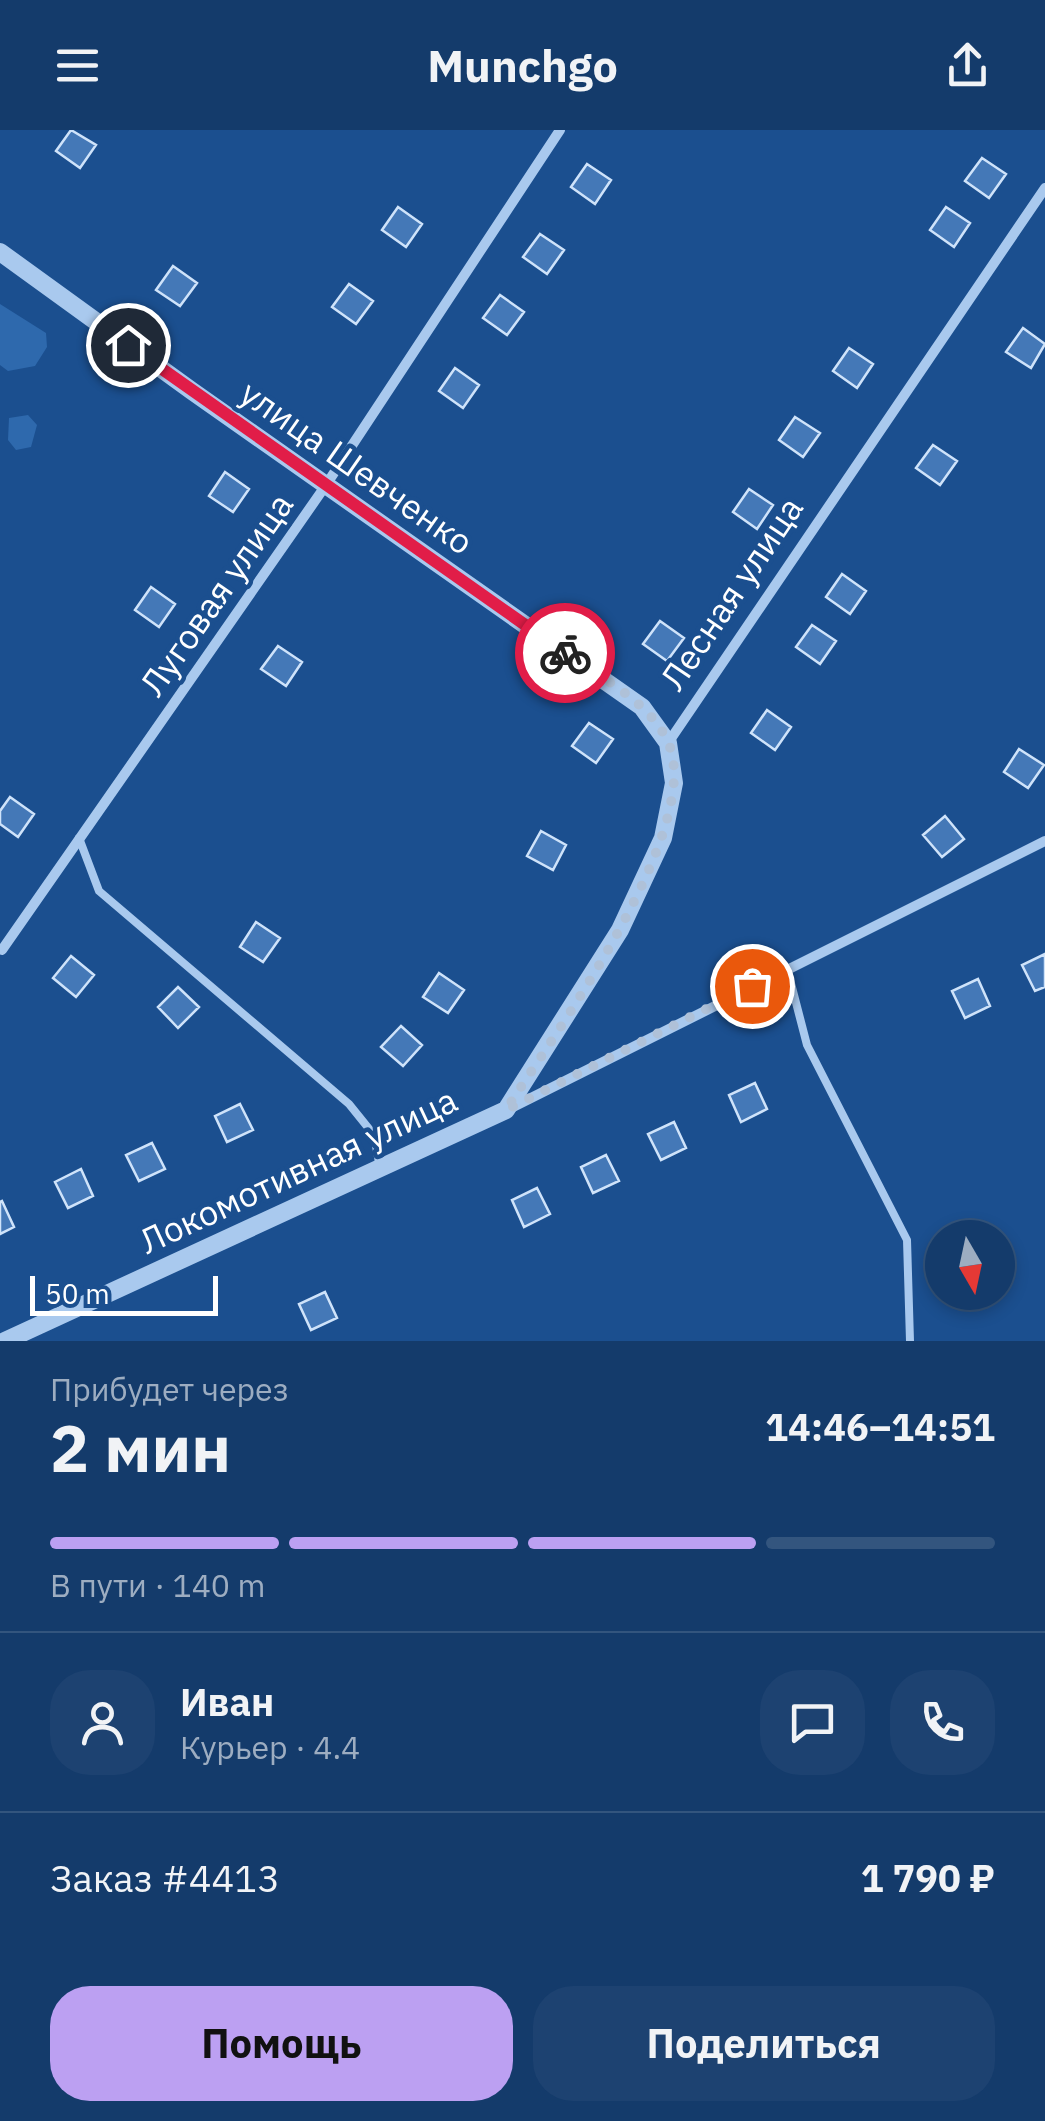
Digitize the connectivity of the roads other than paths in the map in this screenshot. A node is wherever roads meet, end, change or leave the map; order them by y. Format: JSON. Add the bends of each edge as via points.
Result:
{"nodes":[{"id":1,"x":560,"y":130,"type":"edge"},
{"id":2,"x":1045,"y":188,"type":"edge"},
{"id":3,"x":0,"y":252,"type":"edge"},
{"id":4,"x":326,"y":485,"type":"junction"},
{"id":5,"x":668,"y":744,"type":"junction"},
{"id":6,"x":79,"y":838,"type":"junction"},
{"id":7,"x":1045,"y":841,"type":"edge"},
{"id":8,"x":2,"y":950,"type":"edge"},
{"id":9,"x":787,"y":968,"type":"junction"},
{"id":10,"x":506,"y":1110,"type":"junction"},
{"id":11,"x":380,"y":1168,"type":"junction"},
{"id":12,"x":5,"y":1341,"type":"edge"},
{"id":13,"x":910,"y":1341,"type":"edge"}],
"edges":[{"from":1,"to":4,"type":"street","name":"Луговая улица"},
{"from":2,"to":5,"type":"street","name":"Лесная улица"},
{"from":3,"to":4,"type":"street","name":"улица Шевченко"},
{"from":4,"to":5,"type":"street","name":"улица Шевченко","via":[[642,707]]},
{"from":4,"to":6,"type":"street","name":"Луговая улица"},
{"from":5,"to":10,"type":"street","name":"Лесная улица","via":[[674,783],[663,838],[620,930]]},
{"from":6,"to":8,"type":"street","name":"Луговая улица"},
{"from":6,"to":11,"type":"lane","via":[[99,890],[349,1104],[374,1136]]},
{"from":7,"to":9,"type":"street","name":"Локомотивная улица"},
{"from":9,"to":10,"type":"street","name":"Локомотивная улица"},
{"from":9,"to":13,"type":"lane","via":[[807,1045],[907,1240]]},
{"from":10,"to":11,"type":"street","name":"Локомотивная улица"},
{"from":11,"to":12,"type":"street","name":"Локомотивная улица"}]}
